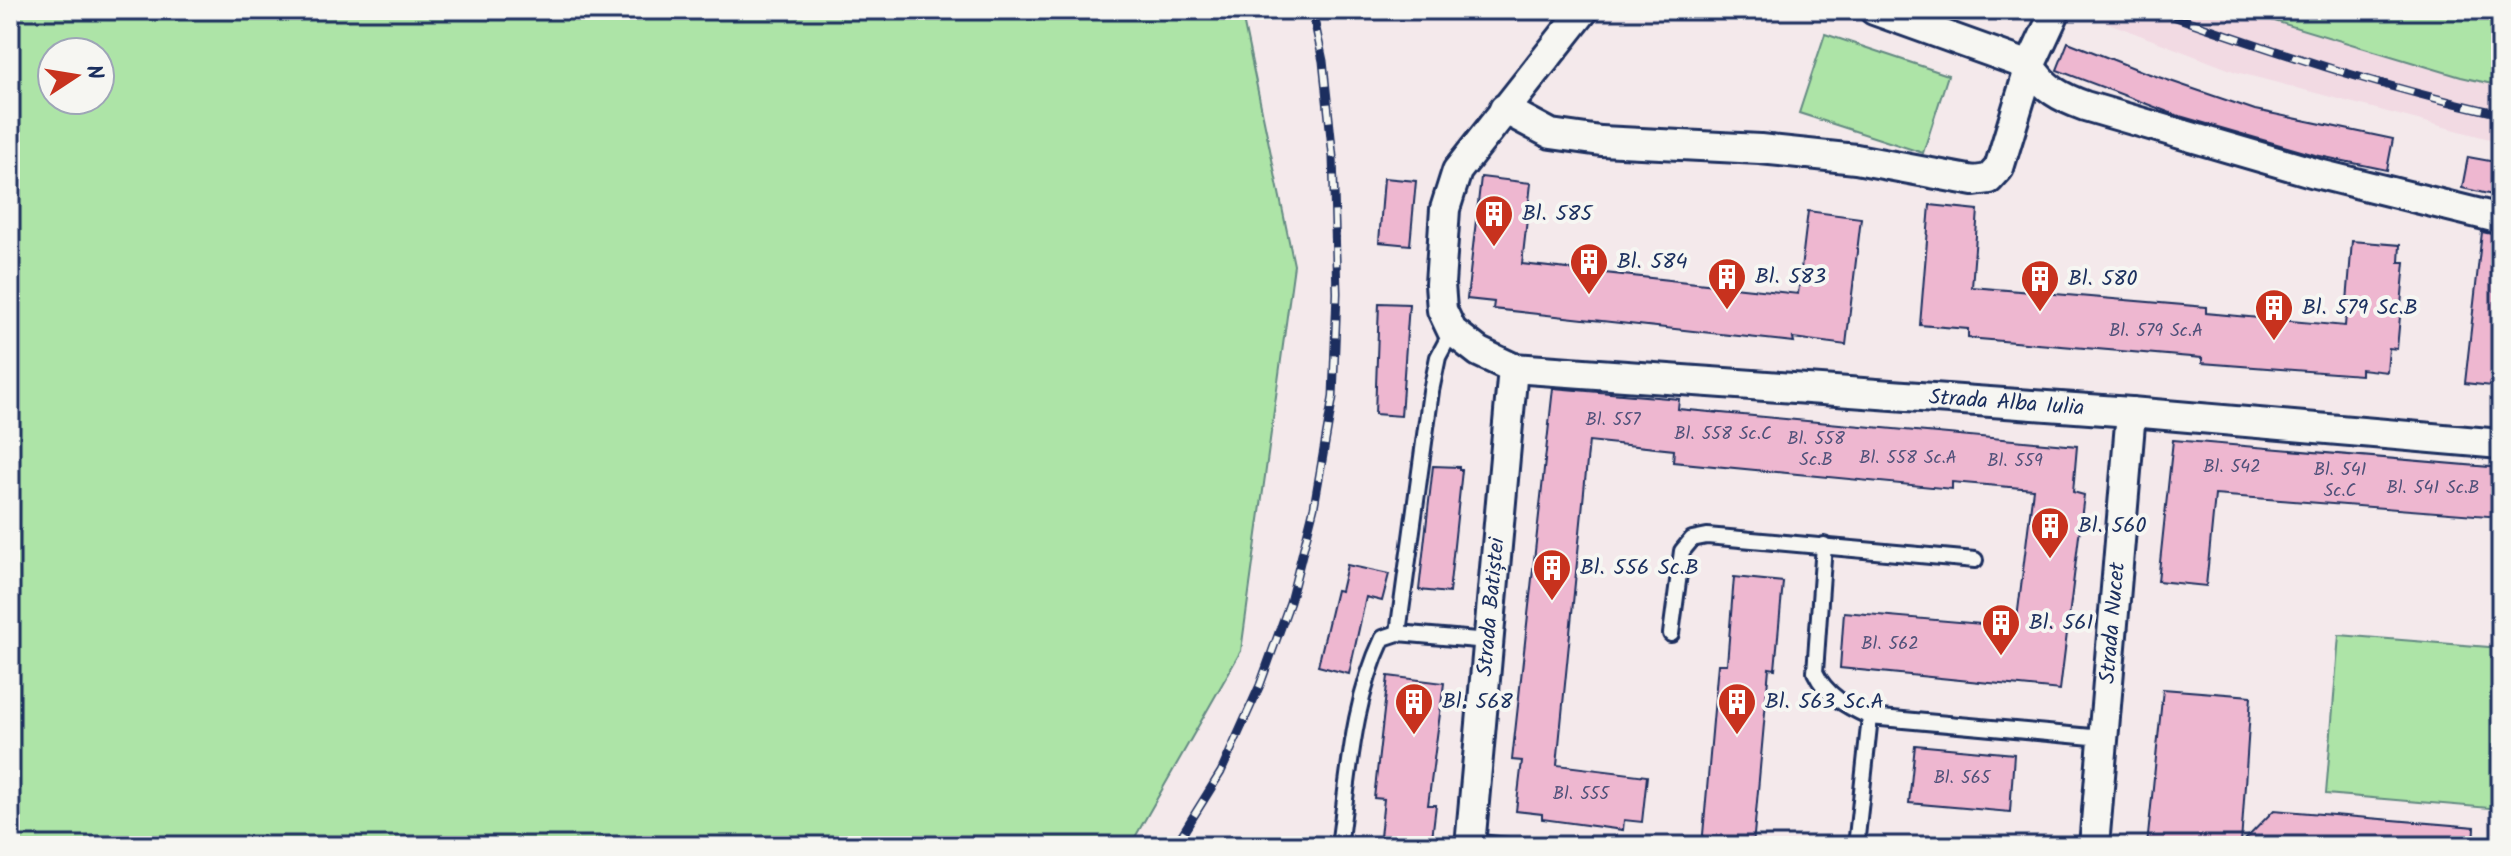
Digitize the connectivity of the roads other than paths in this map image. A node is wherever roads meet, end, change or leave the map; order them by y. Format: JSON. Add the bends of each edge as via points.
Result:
{"nodes":[{"id":1,"x":1584,"y":10,"type":"edge"},
{"id":2,"x":1874,"y":10,"type":"edge"},
{"id":3,"x":2056,"y":10,"type":"edge"},
{"id":4,"x":2030,"y":66,"type":"junction"},
{"id":5,"x":1504,"y":109,"type":"junction"},
{"id":6,"x":2501,"y":219,"type":"edge"},
{"id":7,"x":1452,"y":331,"type":"junction"},
{"id":8,"x":1513,"y":368,"type":"junction"},
{"id":9,"x":2131,"y":412,"type":"junction"},
{"id":10,"x":2501,"y":444,"type":"edge"},
{"id":11,"x":1824,"y":545,"type":"junction"},
{"id":12,"x":1975,"y":560,"type":"dead end"},
{"id":13,"x":1398,"y":633,"type":"junction"},
{"id":14,"x":1671,"y":634,"type":"dead end"},
{"id":15,"x":1488,"y":641,"type":"junction"},
{"id":16,"x":1870,"y":717,"type":"junction"},
{"id":17,"x":2103,"y":738,"type":"junction"},
{"id":18,"x":1470,"y":844,"type":"edge"},
{"id":19,"x":1339,"y":846,"type":"edge"},
{"id":20,"x":1507,"y":846,"type":"edge"},
{"id":21,"x":1856,"y":846,"type":"edge"},
{"id":22,"x":2094,"y":846,"type":"edge"}],
"edges":[{"from":1,"to":5,"type":"street"},
{"from":2,"to":4,"type":"street"},
{"from":3,"to":4,"type":"street"},
{"from":4,"to":5,"type":"street","via":[[1999,168],[1989,179],[1974,181],[1856,159],[1551,134]]},
{"from":4,"to":6,"type":"street","via":[[2057,96],[2085,106],[2315,173]]},
{"from":5,"to":7,"type":"street","via":[[1457,171],[1445,209],[1440,284],[1442,310]]},
{"from":7,"to":8,"type":"street"},
{"from":7,"to":13,"type":"lane","via":[[1438,357],[1431,391]]},
{"from":8,"to":9,"type":"street","name":"Strada Alba Iulia"},
{"from":8,"to":15,"type":"street","name":"Strada Batiștei"},
{"from":9,"to":10,"type":"street","name":"Strada Alba Iulia"},
{"from":9,"to":17,"type":"street","name":"Strada Nucet"},
{"from":11,"to":12,"type":"lane"},
{"from":11,"to":14,"type":"lane","via":[[1692,539],[1682,551]]},
{"from":11,"to":16,"type":"lane","via":[[1815,672],[1821,686],[1843,704]]},
{"from":13,"to":15,"type":"lane"},
{"from":13,"to":19,"type":"lane","via":[[1383,638],[1370,666],[1358,711]]},
{"from":15,"to":18,"type":"street","name":"Strada Batiștei"},
{"from":16,"to":17,"type":"lane"},
{"from":16,"to":21,"type":"lane"},
{"from":17,"to":22,"type":"street","name":"Strada Nucet"},
{"from":18,"to":20,"type":"lane"}]}
